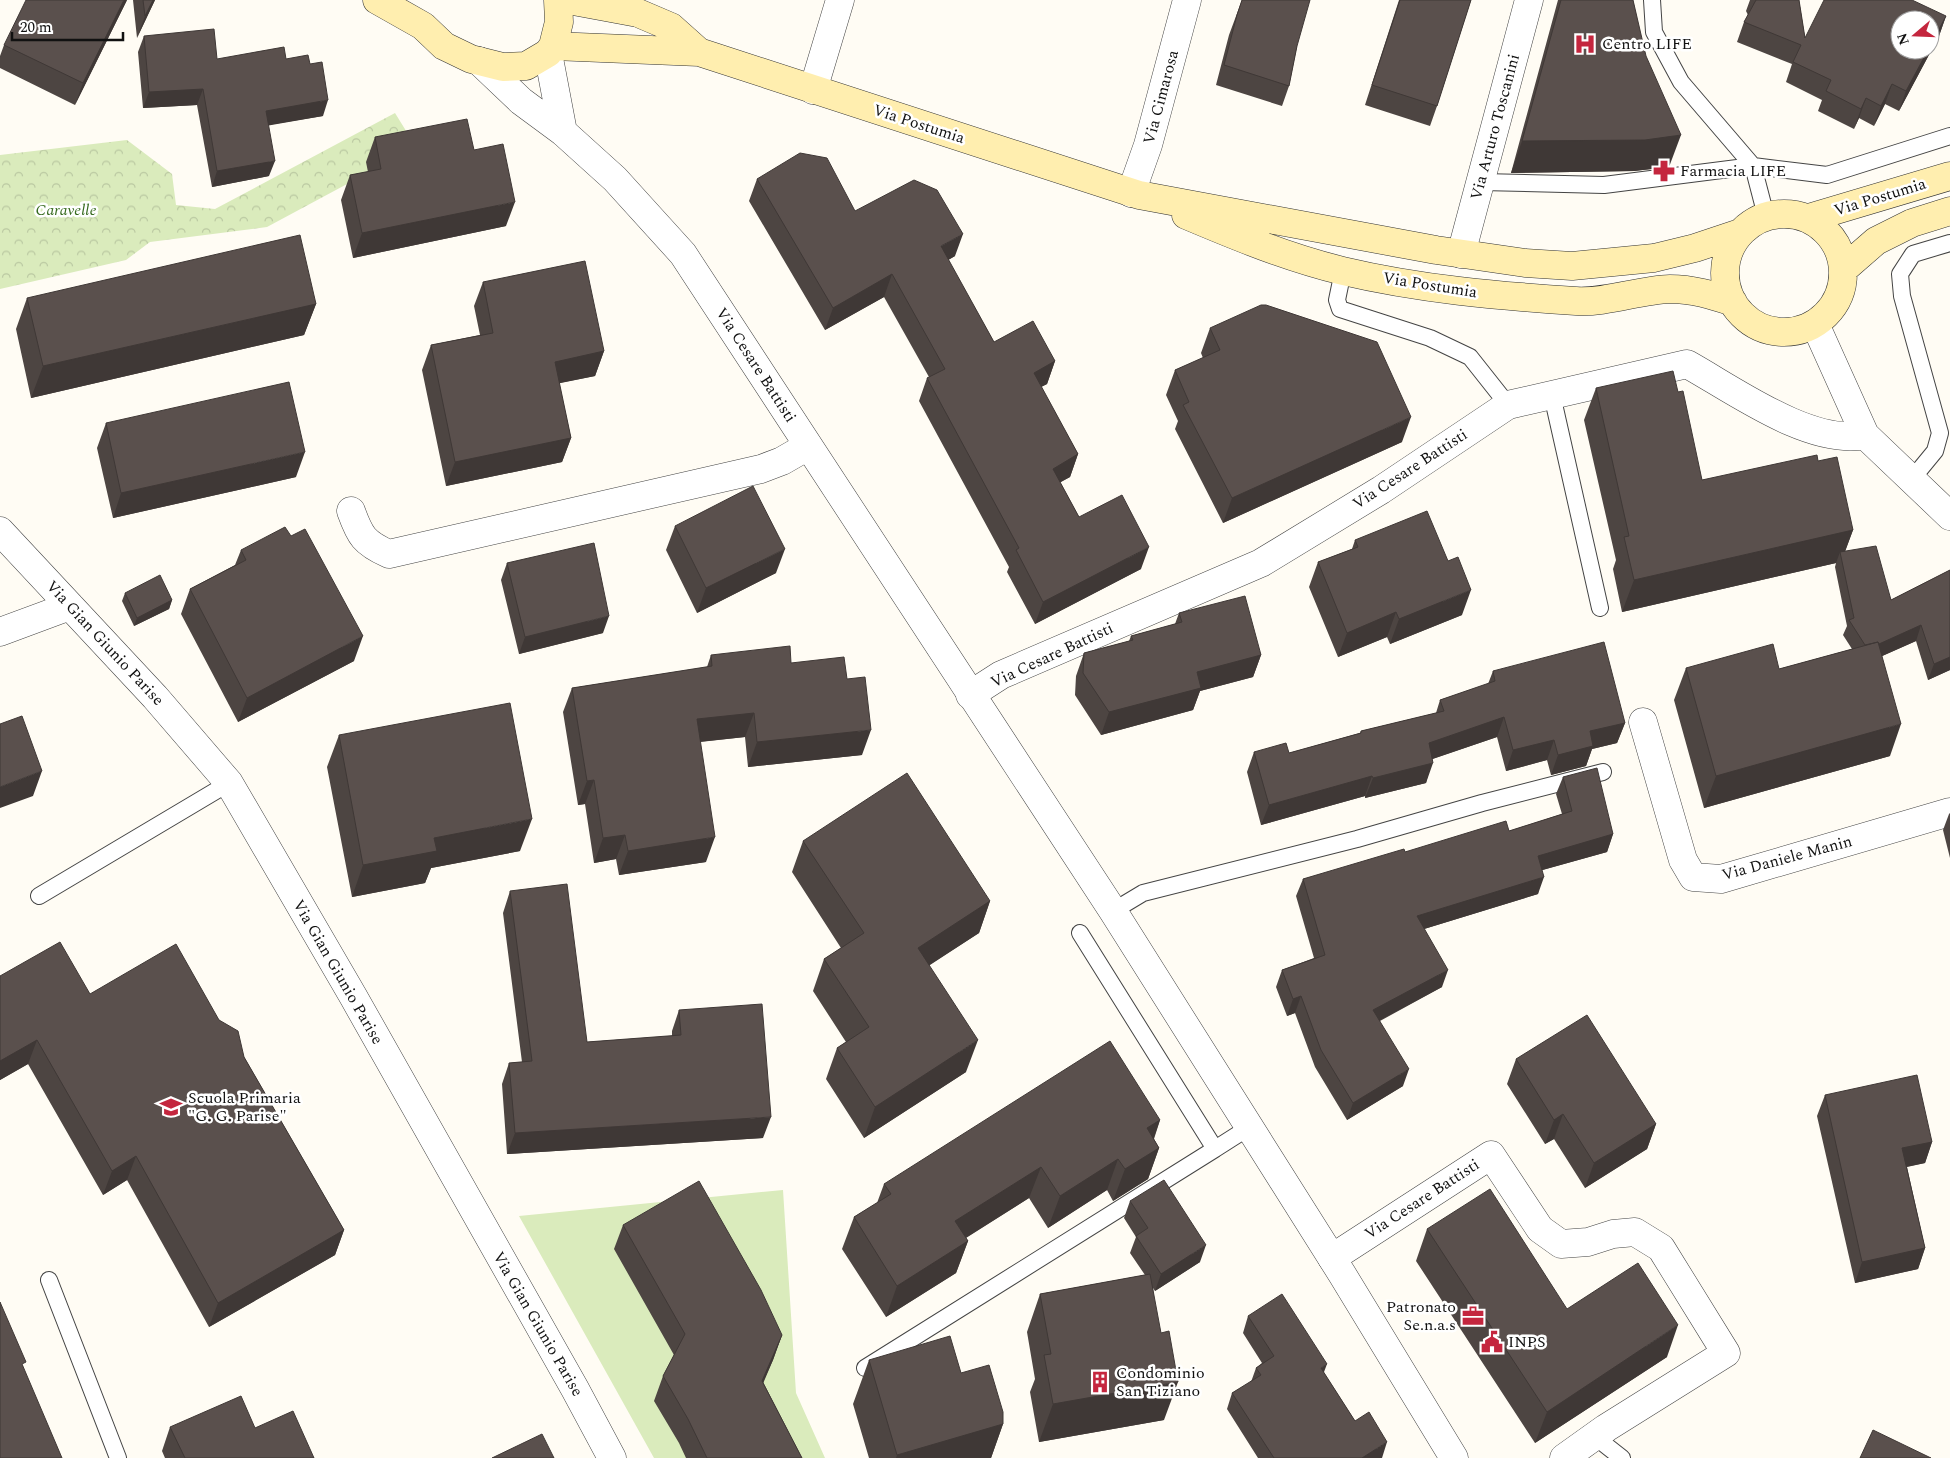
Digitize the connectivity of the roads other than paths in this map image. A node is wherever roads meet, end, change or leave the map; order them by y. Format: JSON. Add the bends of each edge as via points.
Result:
{"nodes":[{"id":1,"x":377,"y":0,"type":"edge"},
{"id":2,"x":417,"y":0,"type":"edge"},
{"id":3,"x":558,"y":0,"type":"edge"},
{"id":4,"x":568,"y":0,"type":"edge"},
{"id":5,"x":840,"y":0,"type":"edge"},
{"id":6,"x":1187,"y":0,"type":"edge"},
{"id":7,"x":1529,"y":0,"type":"edge"},
{"id":8,"x":1652,"y":0,"type":"edge"},
{"id":9,"x":423,"y":26,"type":"junction"},
{"id":10,"x":550,"y":49,"type":"junction"},
{"id":11,"x":699,"y":52,"type":"junction"},
{"id":12,"x":479,"y":61,"type":"junction"},
{"id":13,"x":813,"y":90,"type":"junction"},
{"id":14,"x":563,"y":132,"type":"junction"},
{"id":15,"x":1950,"y":136,"type":"edge"},
{"id":16,"x":1754,"y":166,"type":"junction"},
{"id":17,"x":1950,"y":176,"type":"edge"},
{"id":18,"x":1481,"y":182,"type":"junction"},
{"id":19,"x":1135,"y":194,"type":"junction"},
{"id":20,"x":1950,"y":211,"type":"edge"},
{"id":21,"x":1766,"y":216,"type":"junction"},
{"id":22,"x":1810,"y":218,"type":"junction"},
{"id":23,"x":1740,"y":233,"type":"junction"},
{"id":24,"x":1950,"y":244,"type":"edge"},
{"id":25,"x":1461,"y":254,"type":"junction"},
{"id":26,"x":1845,"y":268,"type":"junction"},
{"id":27,"x":1344,"y":271,"type":"junction"},
{"id":28,"x":1733,"y":302,"type":"junction"},
{"id":29,"x":1815,"y":324,"type":"junction"},
{"id":30,"x":1552,"y":395,"type":"junction"},
{"id":31,"x":1508,"y":405,"type":"junction"},
{"id":32,"x":1865,"y":435,"type":"junction"},
{"id":33,"x":808,"y":446,"type":"junction"},
{"id":34,"x":1912,"y":479,"type":"junction"},
{"id":35,"x":351,"y":511,"type":"dead end"},
{"id":36,"x":1950,"y":516,"type":"edge"},
{"id":37,"x":0,"y":531,"type":"edge"},
{"id":38,"x":70,"y":606,"type":"junction"},
{"id":39,"x":1600,"y":608,"type":"dead end"},
{"id":40,"x":0,"y":632,"type":"edge"},
{"id":41,"x":970,"y":695,"type":"junction"},
{"id":42,"x":1643,"y":722,"type":"dead end"},
{"id":43,"x":1603,"y":772,"type":"dead end"},
{"id":44,"x":229,"y":784,"type":"junction"},
{"id":45,"x":1950,"y":812,"type":"edge"},
{"id":46,"x":39,"y":896,"type":"dead end"},
{"id":47,"x":1113,"y":911,"type":"junction"},
{"id":48,"x":1080,"y":933,"type":"dead end"},
{"id":49,"x":1248,"y":1128,"type":"junction"},
{"id":50,"x":1215,"y":1149,"type":"junction"},
{"id":51,"x":1332,"y":1258,"type":"junction"},
{"id":52,"x":49,"y":1280,"type":"dead end"},
{"id":53,"x":865,"y":1368,"type":"dead end"},
{"id":54,"x":1594,"y":1436,"type":"junction"},
{"id":55,"x":118,"y":1458,"type":"edge"},
{"id":56,"x":612,"y":1458,"type":"edge"},
{"id":57,"x":1454,"y":1458,"type":"edge"},
{"id":58,"x":1564,"y":1458,"type":"edge"},
{"id":59,"x":1622,"y":1458,"type":"edge"}],
"edges":[{"from":1,"to":9,"type":"main road"},
{"from":2,"to":9,"type":"main road"},
{"from":3,"to":10,"type":"main road","via":[[559,22]]},
{"from":4,"to":11,"type":"main road","name":"Via Postumia","via":[[638,13],[671,27]]},
{"from":5,"to":13,"type":"street"},
{"from":6,"to":19,"type":"street","name":"Via Cimarosa"},
{"from":7,"to":18,"type":"street","name":"Via Arturo Toscanini"},
{"from":8,"to":16,"type":"lane","via":[[1654,32],[1681,82]]},
{"from":9,"to":12,"type":"main road","via":[[444,46]]},
{"from":10,"to":11,"type":"main road","name":"Via Postumia"},
{"from":10,"to":12,"type":"main road","via":[[526,66],[503,67]]},
{"from":10,"to":14,"type":"street"},
{"from":11,"to":13,"type":"main road","name":"Via Postumia"},
{"from":12,"to":14,"type":"street","name":"Via Cesare Battisti","via":[[521,101]]},
{"from":13,"to":19,"type":"main road","name":"Via Postumia"},
{"from":14,"to":33,"type":"street","name":"Via Cesare Battisti","via":[[615,179],[683,254]]},
{"from":15,"to":16,"type":"lane","via":[[1827,175]]},
{"from":16,"to":18,"type":"lane","via":[[1604,185]]},
{"from":16,"to":21,"type":"lane"},
{"from":17,"to":22,"type":"main road","name":"Via Postumia"},
{"from":18,"to":25,"type":"street","name":"Via Arturo Toscanini"},
{"from":19,"to":25,"type":"main road","name":"Via Postumia"},
{"from":19,"to":27,"type":"main road","name":"Via Postumia","via":[[1254,244]]},
{"from":20,"to":26,"type":"main road","via":[[1912,223],[1876,240]]},
{"from":21,"to":22,"type":"main road","name":"Via Postumia","via":[[1780,213]]},
{"from":21,"to":23,"type":"main road","name":"Via Postumia"},
{"from":22,"to":26,"type":"main road","name":"Via Postumia","via":[[1831,235]]},
{"from":23,"to":25,"type":"main road","name":"Via Postumia","via":[[1695,248],[1613,264],[1572,266]]},
{"from":23,"to":28,"type":"main road","name":"Via Postumia","via":[[1728,254],[1725,279]]},
{"from":24,"to":34,"type":"lane","via":[[1913,254],[1900,274],[1902,296],[1940,434],[1935,451]]},
{"from":26,"to":29,"type":"main road","name":"Via Postumia","via":[[1839,296],[1829,312]]},
{"from":27,"to":28,"type":"main road","name":"Via Postumia","via":[[1480,293],[1579,301],[1670,289],[1702,292]]},
{"from":27,"to":31,"type":"lane","via":[[1337,300],[1340,310],[1430,338],[1470,357]]},
{"from":28,"to":29,"type":"main road","name":"Via Postumia","via":[[1744,317],[1760,327],[1778,332],[1797,331]]},
{"from":29,"to":32,"type":"street"},
{"from":30,"to":31,"type":"street","name":"Via Cesare Battisti"},
{"from":30,"to":32,"type":"street","name":"Via Cesare Battisti","via":[[1687,364],[1785,419],[1818,432],[1849,438]]},
{"from":30,"to":39,"type":"lane"},
{"from":31,"to":41,"type":"street","name":"Via Cesare Battisti","via":[[1380,490],[1261,563],[1001,675]]},
{"from":32,"to":34,"type":"street"},
{"from":33,"to":35,"type":"street","via":[[782,461],[761,468],[389,554],[372,547],[360,536]]},
{"from":33,"to":41,"type":"street","name":"Via Cesare Battisti"},
{"from":34,"to":36,"type":"street"},
{"from":37,"to":38,"type":"street","name":"Via Gian Giunio Parise"},
{"from":38,"to":40,"type":"street"},
{"from":38,"to":44,"type":"street","name":"Via Gian Giunio Parise","via":[[155,697]]},
{"from":41,"to":47,"type":"street","name":"Via Cesare Battisti"},
{"from":42,"to":45,"type":"street","name":"Via Daniele Manin","via":[[1683,860],[1693,877],[1722,879]]},
{"from":43,"to":47,"type":"lane","via":[[1143,893]]},
{"from":44,"to":46,"type":"lane"},
{"from":44,"to":56,"type":"street","name":"Via Gian Giunio Parise","via":[[353,996]]},
{"from":47,"to":49,"type":"street","name":"Via Cesare Battisti"},
{"from":48,"to":50,"type":"lane"},
{"from":49,"to":50,"type":"lane"},
{"from":49,"to":51,"type":"street","name":"Via Cesare Battisti"},
{"from":50,"to":53,"type":"lane"},
{"from":51,"to":54,"type":"street","name":"Via Cesare Battisti","via":[[1491,1154],[1540,1229],[1561,1244],[1635,1232],[1661,1248],[1726,1353]]},
{"from":51,"to":57,"type":"street","name":"Via Cesare Battisti"},
{"from":52,"to":55,"type":"lane"},
{"from":54,"to":58,"type":"street","name":"Via Cesare Battisti"},
{"from":54,"to":59,"type":"lane"}]}
